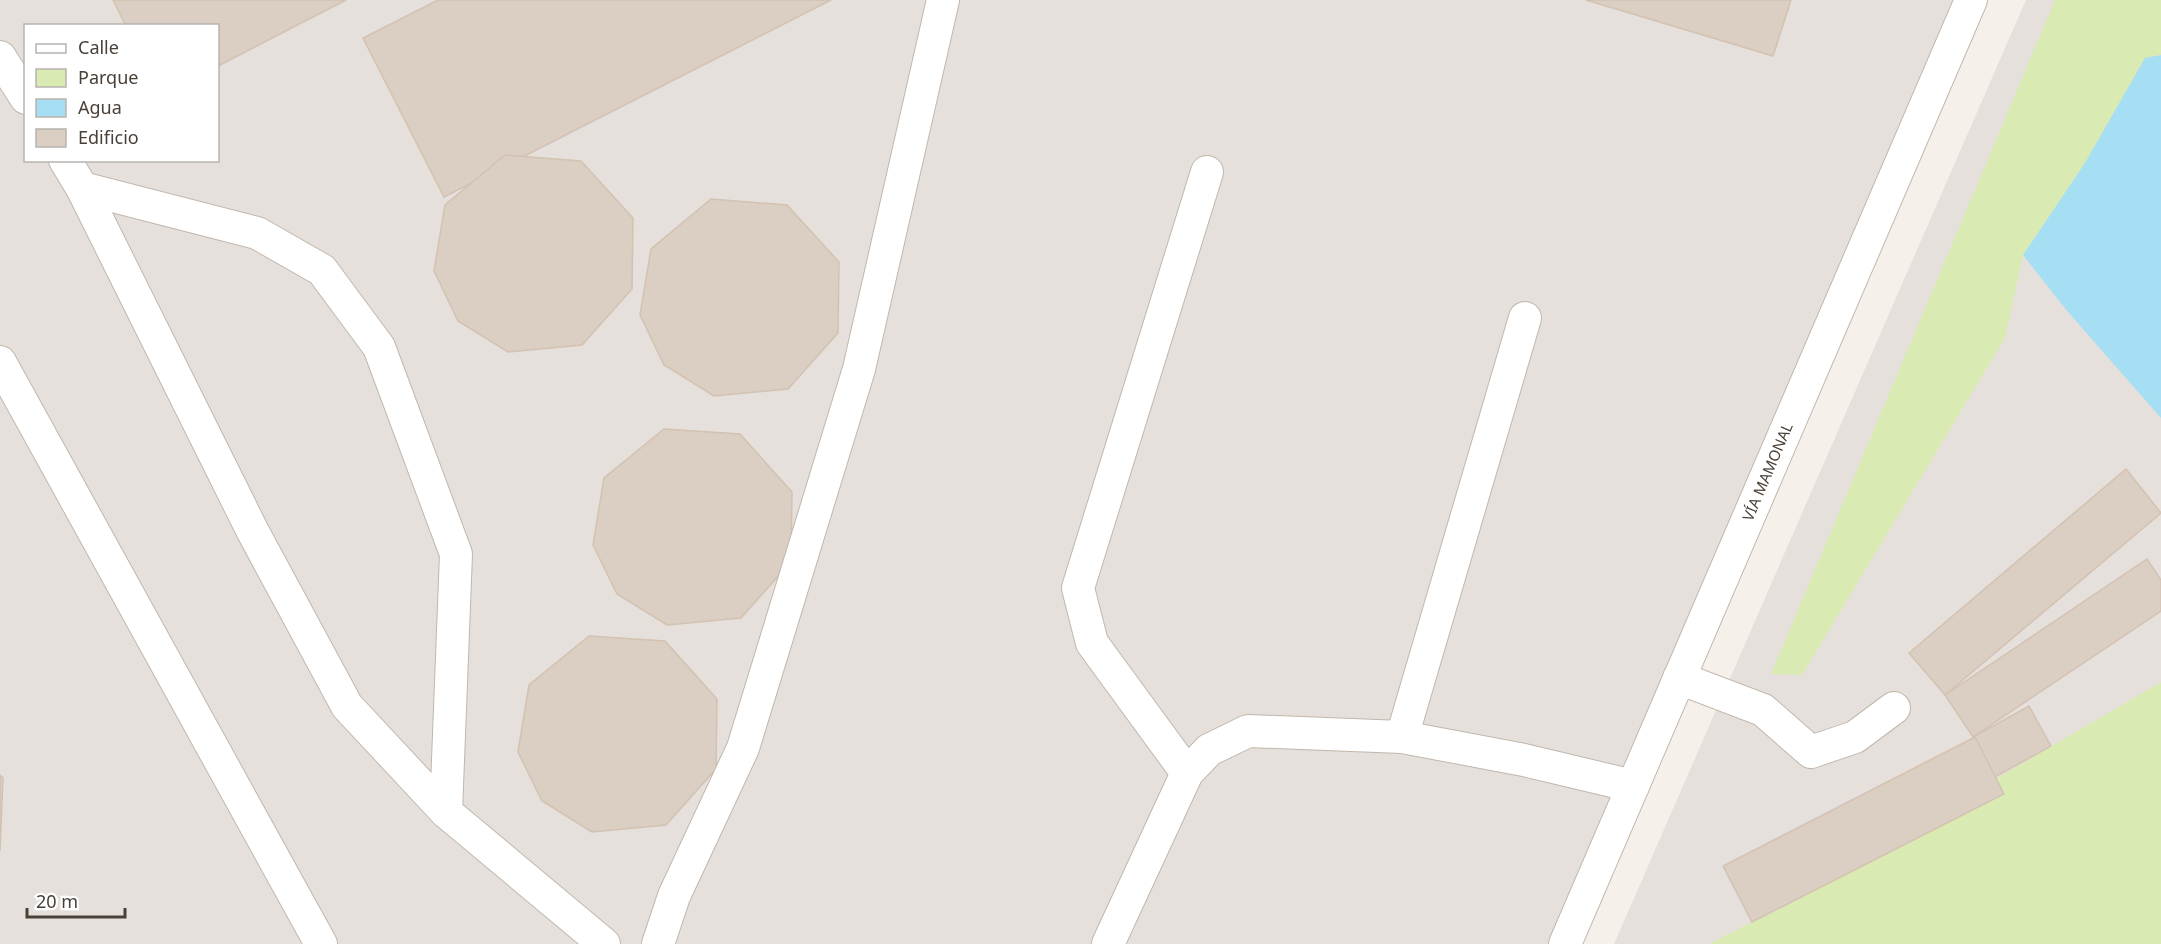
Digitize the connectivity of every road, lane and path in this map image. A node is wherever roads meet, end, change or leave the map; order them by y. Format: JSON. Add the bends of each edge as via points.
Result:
{"nodes":[{"id":1,"x":943,"y":0,"type":"edge"},
{"id":2,"x":1971,"y":0,"type":"edge"},
{"id":3,"x":0,"y":57,"type":"edge"},
{"id":4,"x":24,"y":95,"type":"edge"},
{"id":5,"x":65,"y":162,"type":"edge"},
{"id":6,"x":1207,"y":172,"type":"dead end"},
{"id":7,"x":82,"y":188,"type":"junction"},
{"id":8,"x":1525,"y":318,"type":"dead end"},
{"id":9,"x":0,"y":363,"type":"edge"},
{"id":10,"x":1679,"y":678,"type":"junction"},
{"id":11,"x":1894,"y":708,"type":"dead end"},
{"id":12,"x":1402,"y":737,"type":"junction"},
{"id":13,"x":1187,"y":773,"type":"junction"},
{"id":14,"x":1633,"y":786,"type":"junction"},
{"id":15,"x":446,"y":813,"type":"junction"},
{"id":16,"x":321,"y":944,"type":"edge"},
{"id":17,"x":604,"y":944,"type":"edge"},
{"id":18,"x":658,"y":944,"type":"edge"},
{"id":19,"x":1108,"y":944,"type":"edge"},
{"id":20,"x":1565,"y":944,"type":"edge"}],
"edges":[{"from":1,"to":18,"type":"street","via":[[859,369],[743,748],[674,896]]},
{"from":2,"to":10,"type":"street","name":"VÍA MAMONAL"},
{"from":3,"to":4,"type":"street"},
{"from":5,"to":7,"type":"street"},
{"from":6,"to":13,"type":"street","via":[[1078,588],[1092,643]]},
{"from":7,"to":15,"type":"street","via":[[252,531],[347,705]]},
{"from":7,"to":15,"type":"street","via":[[257,233],[322,270],[379,347],[456,554]]},
{"from":8,"to":12,"type":"street"},
{"from":9,"to":16,"type":"street"},
{"from":10,"to":11,"type":"street","via":[[1763,710],[1811,752],[1855,737]]},
{"from":10,"to":14,"type":"street","name":"VÍA MAMONAL"},
{"from":12,"to":13,"type":"street","via":[[1248,731],[1209,750]]},
{"from":12,"to":14,"type":"street"},
{"from":13,"to":19,"type":"street"},
{"from":14,"to":20,"type":"street","name":"VÍA MAMONAL"},
{"from":15,"to":17,"type":"street"}]}
